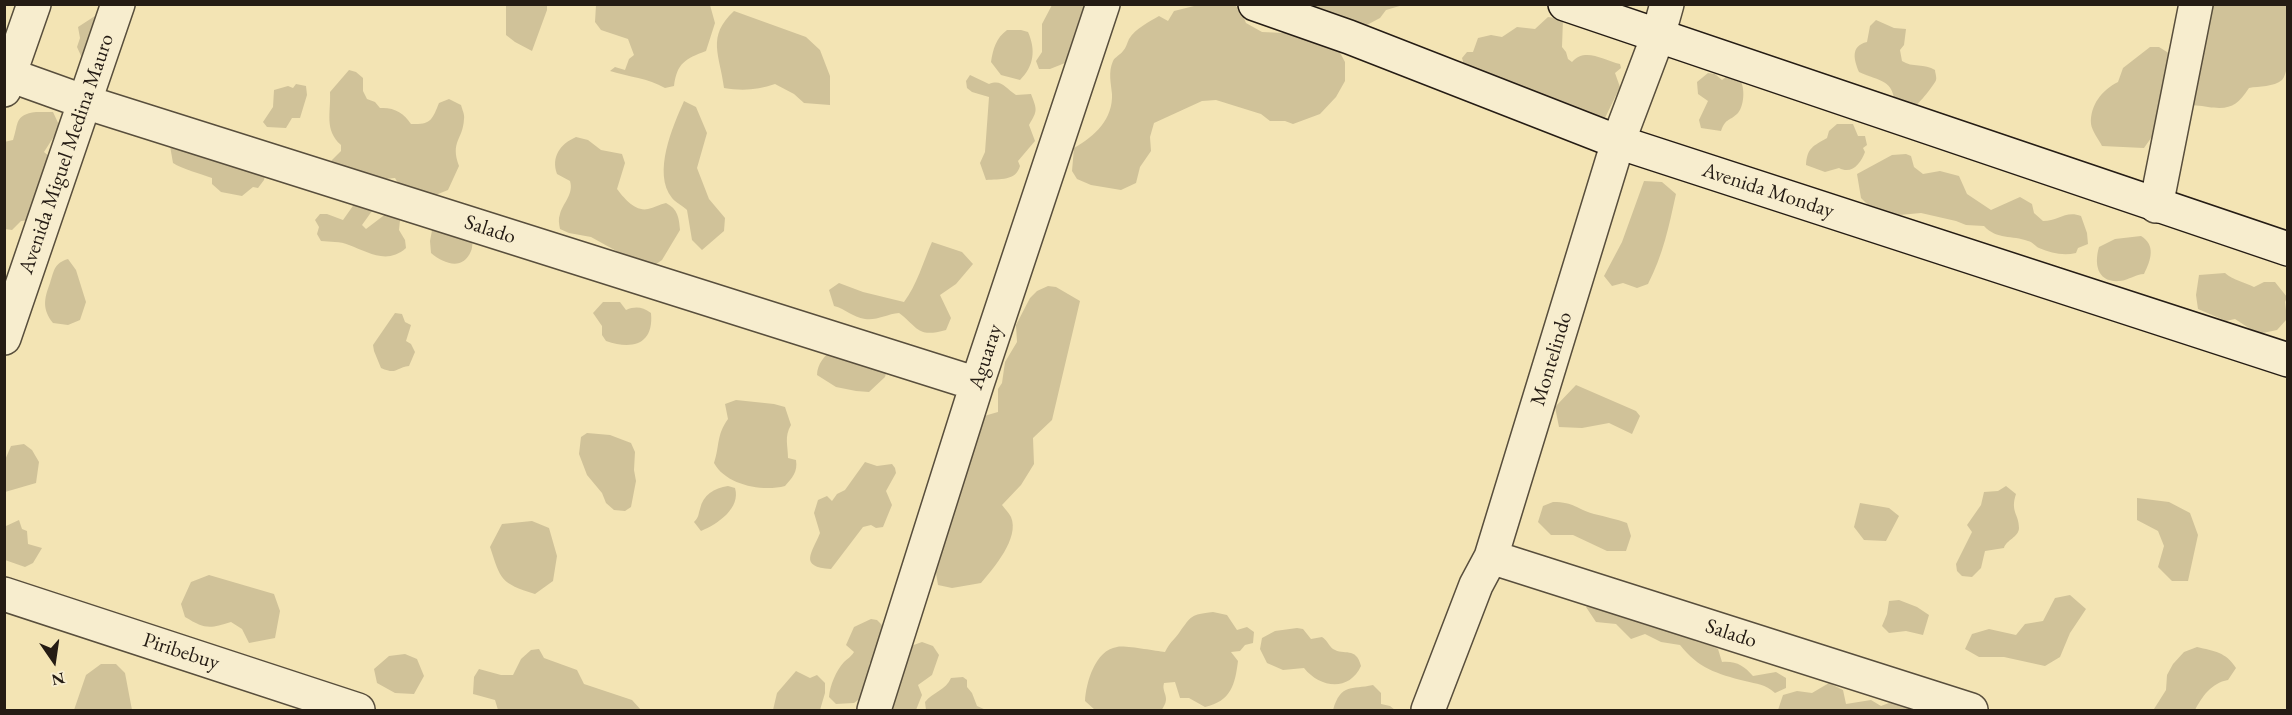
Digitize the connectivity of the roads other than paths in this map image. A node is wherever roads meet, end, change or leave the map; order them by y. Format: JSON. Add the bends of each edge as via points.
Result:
{"nodes":[{"id":1,"x":34,"y":4,"type":"edge"},
{"id":2,"x":118,"y":4,"type":"edge"},
{"id":3,"x":1103,"y":4,"type":"edge"},
{"id":4,"x":1255,"y":4,"type":"edge"},
{"id":5,"x":1565,"y":4,"type":"edge"},
{"id":6,"x":1667,"y":4,"type":"edge"},
{"id":7,"x":2196,"y":4,"type":"edge"},
{"id":8,"x":1658,"y":36,"type":"junction"},
{"id":9,"x":6,"y":79,"type":"edge"},
{"id":10,"x":85,"y":102,"type":"junction"},
{"id":11,"x":1618,"y":142,"type":"junction"},
{"id":12,"x":2156,"y":206,"type":"junction"},
{"id":13,"x":2288,"y":249,"type":"edge"},
{"id":14,"x":4,"y":338,"type":"edge"},
{"id":15,"x":2288,"y":360,"type":"edge"},
{"id":16,"x":977,"y":384,"type":"junction"},
{"id":17,"x":1491,"y":557,"type":"junction"},
{"id":18,"x":4,"y":594,"type":"edge"},
{"id":19,"x":358,"y":711,"type":"edge"},
{"id":20,"x":874,"y":711,"type":"edge"},
{"id":21,"x":1428,"y":711,"type":"edge"},
{"id":22,"x":1971,"y":711,"type":"edge"}],
"edges":[{"from":1,"to":9,"type":"street"},
{"from":2,"to":10,"type":"street","name":"Avenida Miguel Medina Mauro"},
{"from":3,"to":16,"type":"street","name":"Aguaray"},
{"from":4,"to":11,"type":"street","name":"Avenida Monday"},
{"from":5,"to":8,"type":"street"},
{"from":6,"to":8,"type":"street","name":"Montelindo"},
{"from":7,"to":12,"type":"street"},
{"from":8,"to":11,"type":"street","name":"Montelindo"},
{"from":8,"to":12,"type":"street"},
{"from":9,"to":10,"type":"street","name":"Salado"},
{"from":10,"to":14,"type":"street","name":"Avenida Miguel Medina Mauro"},
{"from":10,"to":16,"type":"street","name":"Salado"},
{"from":11,"to":15,"type":"street","name":"Avenida Monday"},
{"from":11,"to":17,"type":"street","name":"Montelindo"},
{"from":12,"to":13,"type":"street"},
{"from":16,"to":20,"type":"street","name":"Aguaray"},
{"from":17,"to":21,"type":"street","name":"Montelindo","via":[[1476,585]]},
{"from":17,"to":22,"type":"street","name":"Salado"},
{"from":18,"to":19,"type":"street","name":"Piribebuy"}]}
